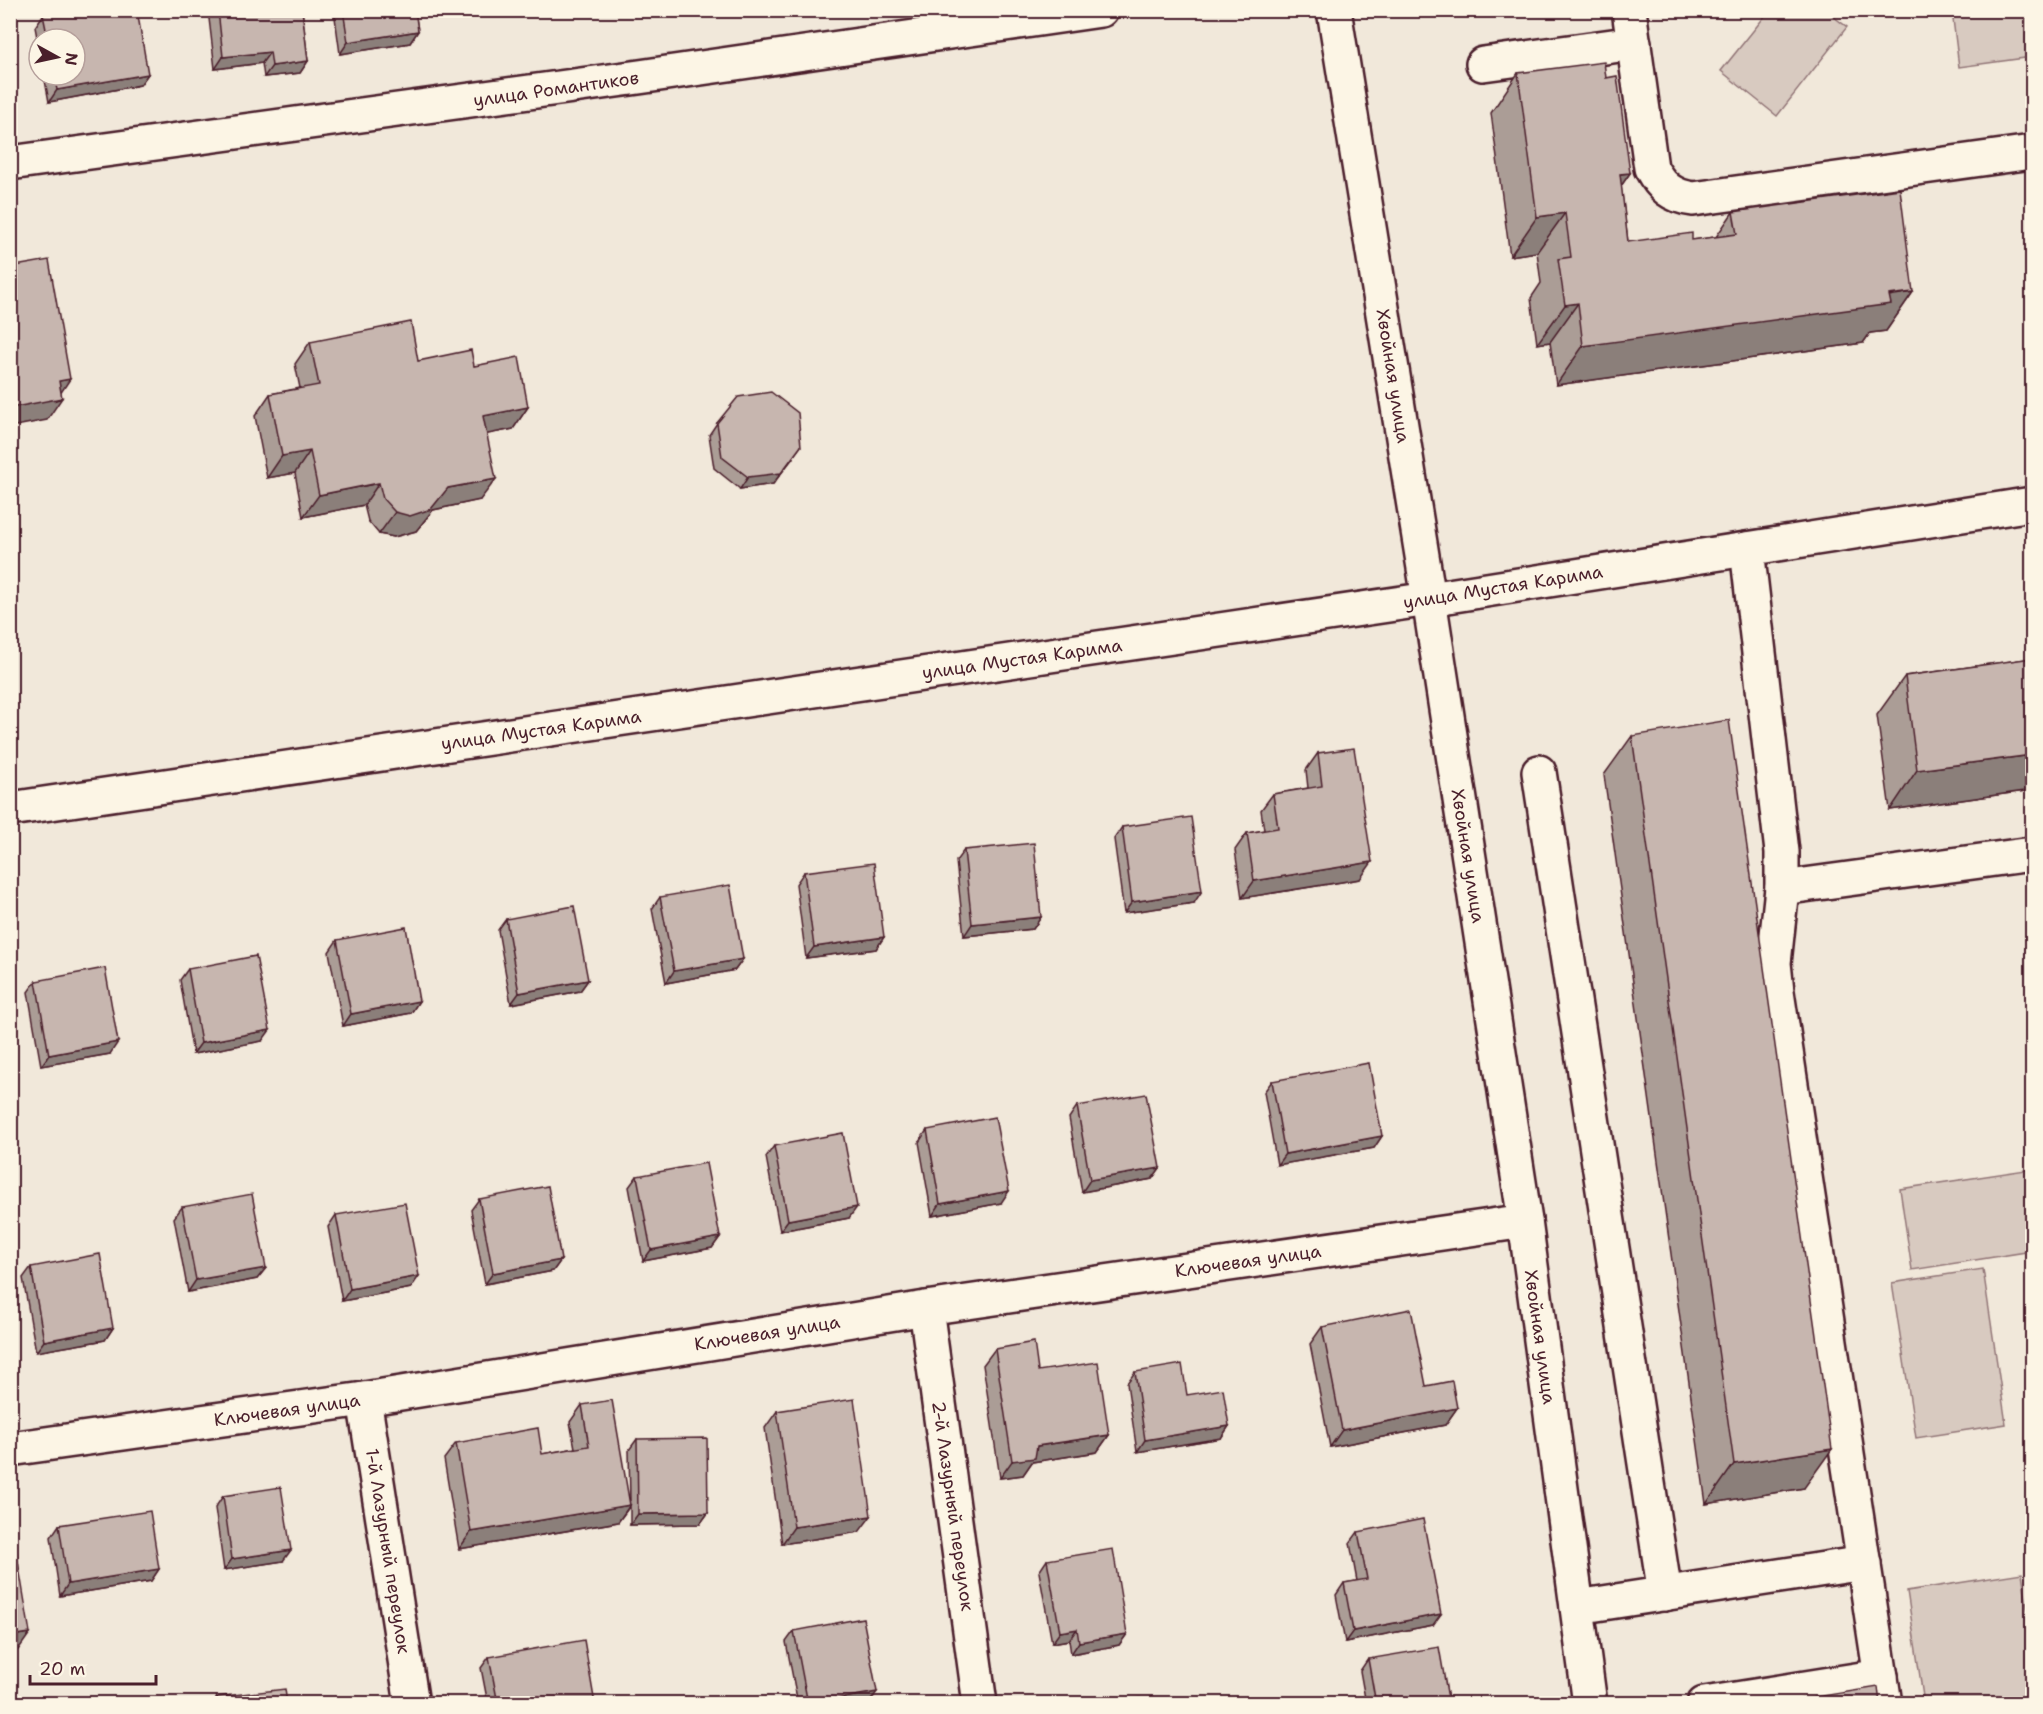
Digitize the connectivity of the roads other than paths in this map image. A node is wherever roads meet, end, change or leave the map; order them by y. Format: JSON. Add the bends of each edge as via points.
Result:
{"nodes":[{"id":1,"x":1101,"y":10,"type":"edge"},
{"id":2,"x":1334,"y":10,"type":"edge"},
{"id":3,"x":1629,"y":10,"type":"edge"},
{"id":4,"x":1634,"y":43,"type":"junction"},
{"id":5,"x":1483,"y":64,"type":"dead end"},
{"id":6,"x":2032,"y":153,"type":"edge"},
{"id":7,"x":10,"y":163,"type":"edge"},
{"id":8,"x":2032,"y":504,"type":"edge"},
{"id":9,"x":1747,"y":549,"type":"junction"},
{"id":10,"x":1429,"y":599,"type":"junction"},
{"id":11,"x":1539,"y":772,"type":"dead end"},
{"id":12,"x":10,"y":809,"type":"edge"},
{"id":13,"x":2032,"y":854,"type":"edge"},
{"id":14,"x":1782,"y":888,"type":"junction"},
{"id":15,"x":1525,"y":1221,"type":"junction"},
{"id":16,"x":926,"y":1308,"type":"junction"},
{"id":17,"x":364,"y":1399,"type":"junction"},
{"id":18,"x":10,"y":1449,"type":"edge"},
{"id":19,"x":1864,"y":1563,"type":"junction"},
{"id":20,"x":1665,"y":1594,"type":"junction"},
{"id":21,"x":1577,"y":1607,"type":"junction"},
{"id":22,"x":1883,"y":1690,"type":"edge"},
{"id":23,"x":412,"y":1704,"type":"edge"},
{"id":24,"x":980,"y":1704,"type":"edge"},
{"id":25,"x":1590,"y":1704,"type":"edge"},
{"id":26,"x":1704,"y":1704,"type":"edge"}],
"edges":[{"from":1,"to":7,"type":"street","name":"улица Романтиков"},
{"from":2,"to":10,"type":"street","name":"Хвойная улица"},
{"from":3,"to":4,"type":"street"},
{"from":4,"to":5,"type":"street"},
{"from":4,"to":6,"type":"street","via":[[1651,168],[1669,192],[1681,197],[1693,199]]},
{"from":8,"to":9,"type":"street","name":"улица Мустая Карима"},
{"from":9,"to":10,"type":"street","name":"улица Мустая Карима"},
{"from":9,"to":14,"type":"street","via":[[1782,852]]},
{"from":10,"to":12,"type":"street","name":"улица Мустая Карима"},
{"from":10,"to":15,"type":"street","name":"Хвойная улица"},
{"from":11,"to":20,"type":"street"},
{"from":13,"to":14,"type":"street"},
{"from":14,"to":19,"type":"street","via":[[1775,940],[1777,992]]},
{"from":15,"to":16,"type":"street","name":"Ключевая улица"},
{"from":15,"to":21,"type":"street","name":"Хвойная улица"},
{"from":16,"to":17,"type":"street","name":"Ключевая улица"},
{"from":16,"to":24,"type":"street","name":"2-й Лазурный переулок"},
{"from":17,"to":18,"type":"street","name":"Ключевая улица"},
{"from":17,"to":23,"type":"street","name":"1-й Лазурный переулок"},
{"from":19,"to":20,"type":"street"},
{"from":19,"to":22,"type":"street"},
{"from":20,"to":21,"type":"street"},
{"from":21,"to":25,"type":"street","name":"Хвойная улица"},
{"from":22,"to":26,"type":"street"}]}
